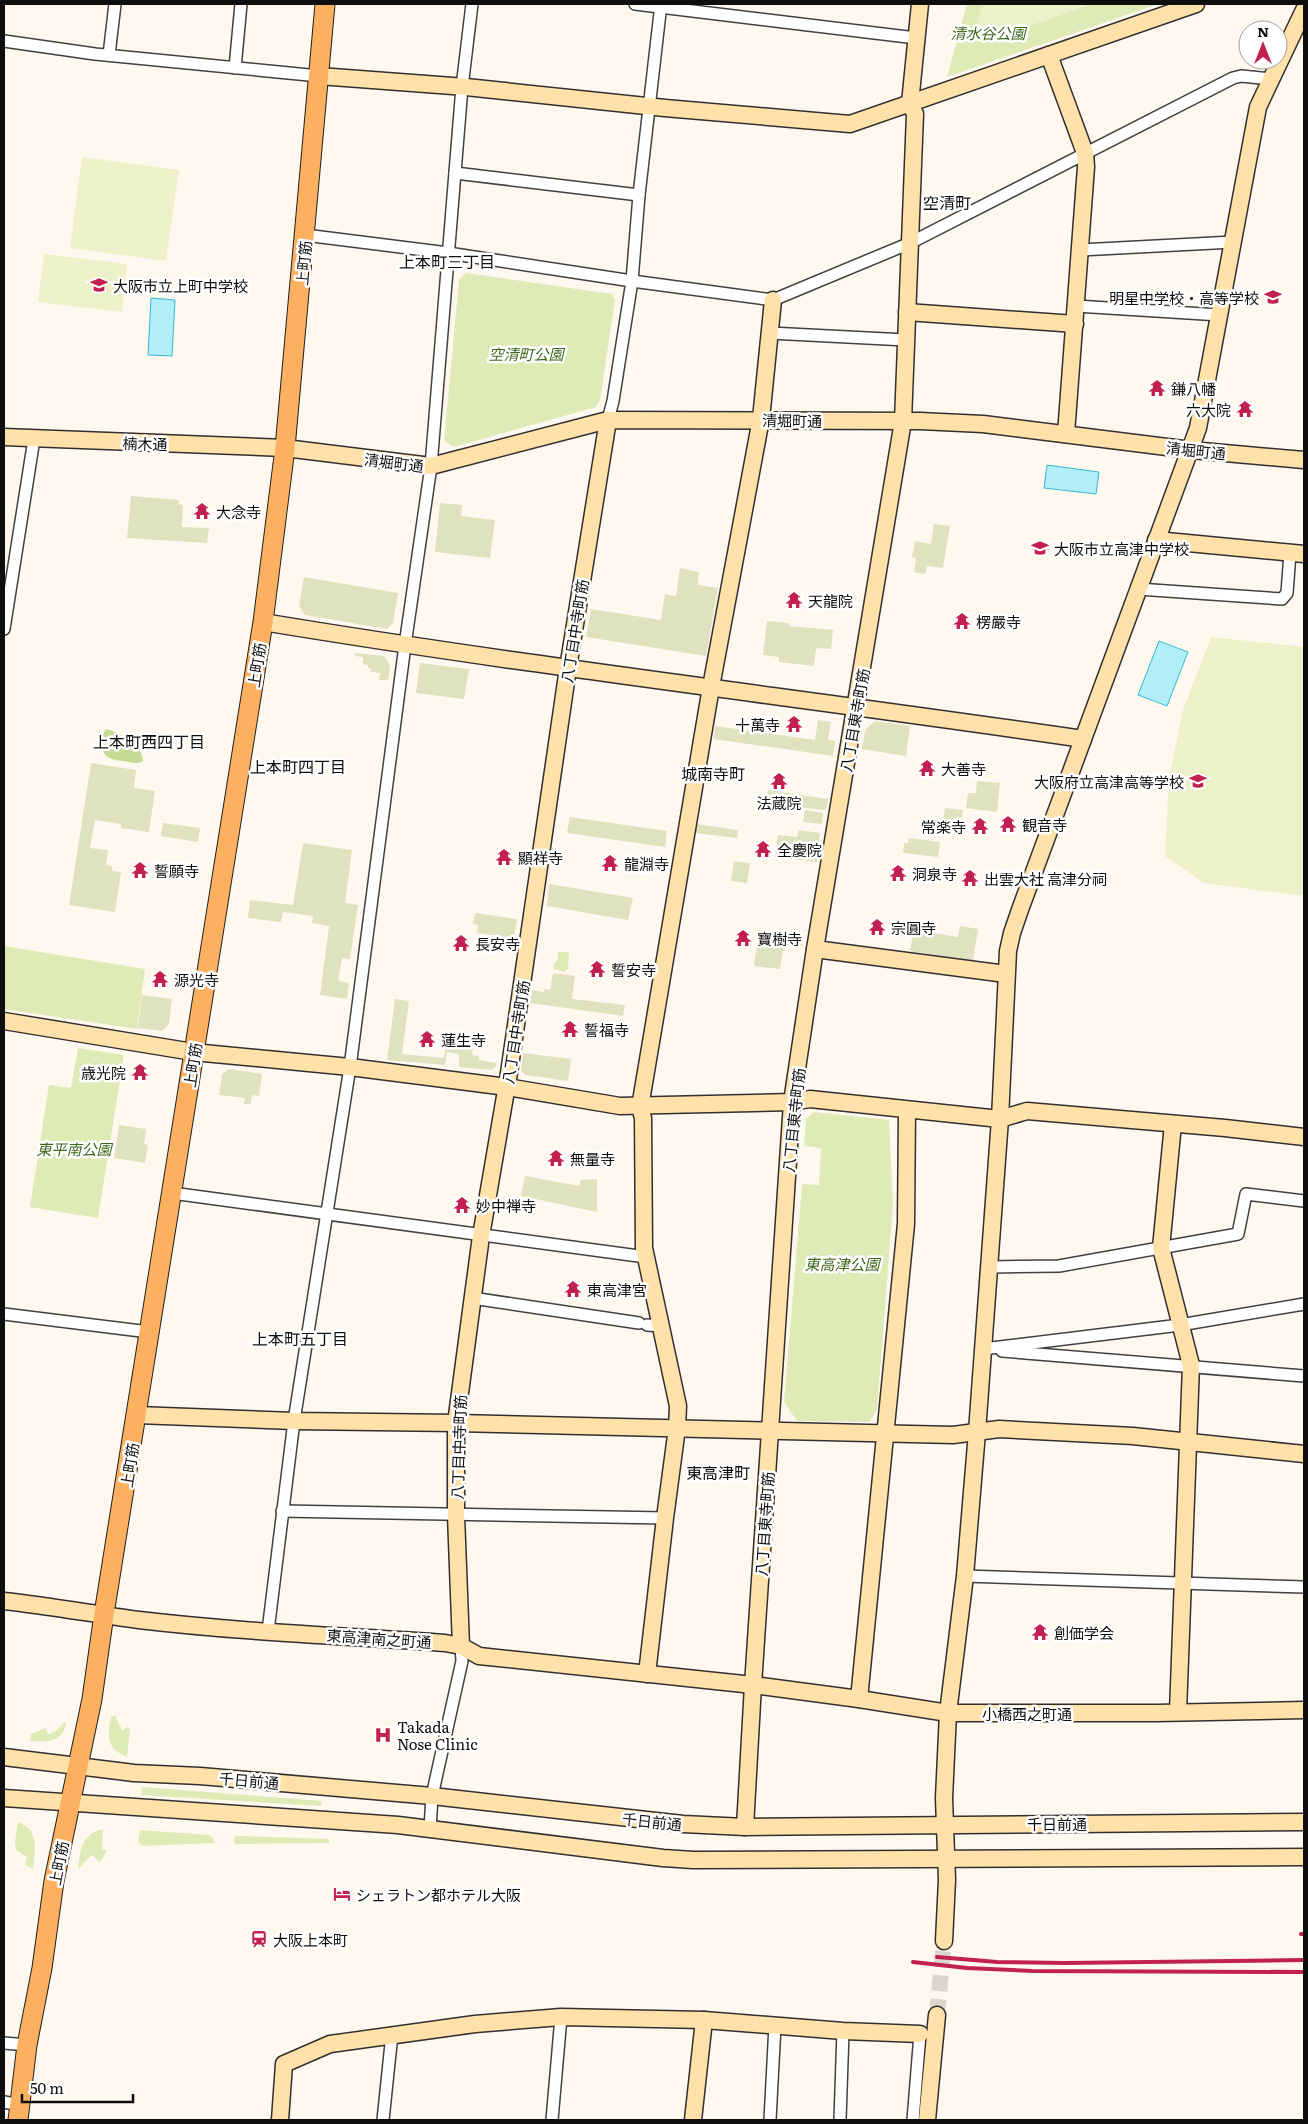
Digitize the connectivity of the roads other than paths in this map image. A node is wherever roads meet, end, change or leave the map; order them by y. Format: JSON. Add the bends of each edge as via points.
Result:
{"nodes":[{"id":1,"x":115,"y":4,"type":"edge"},
{"id":2,"x":241,"y":4,"type":"edge"},
{"id":3,"x":326,"y":4,"type":"edge"},
{"id":4,"x":472,"y":4,"type":"edge"},
{"id":5,"x":635,"y":4,"type":"edge"},
{"id":6,"x":920,"y":4,"type":"edge"},
{"id":7,"x":1196,"y":4,"type":"edge"},
{"id":8,"x":661,"y":5,"type":"edge"},
{"id":9,"x":1303,"y":15,"type":"edge"},
{"id":10,"x":916,"y":38,"type":"junction"},
{"id":11,"x":4,"y":41,"type":"edge"},
{"id":12,"x":109,"y":55,"type":"junction"},
{"id":13,"x":1049,"y":55,"type":"junction"},
{"id":14,"x":235,"y":68,"type":"junction"},
{"id":15,"x":319,"y":76,"type":"junction"},
{"id":16,"x":1271,"y":79,"type":"junction"},
{"id":17,"x":462,"y":87,"type":"junction"},
{"id":18,"x":910,"y":104,"type":"junction"},
{"id":19,"x":650,"y":106,"type":"junction"},
{"id":20,"x":1085,"y":153,"type":"junction"},
{"id":21,"x":455,"y":173,"type":"junction"},
{"id":22,"x":639,"y":195,"type":"junction"},
{"id":23,"x":305,"y":235,"type":"junction"},
{"id":24,"x":1233,"y":242,"type":"junction"},
{"id":25,"x":910,"y":243,"type":"junction"},
{"id":26,"x":1080,"y":250,"type":"junction"},
{"id":27,"x":448,"y":253,"type":"junction"},
{"id":28,"x":632,"y":281,"type":"junction"},
{"id":29,"x":773,"y":300,"type":"junction"},
{"id":30,"x":1076,"y":306,"type":"junction"},
{"id":31,"x":907,"y":312,"type":"junction"},
{"id":32,"x":1220,"y":315,"type":"junction"},
{"id":33,"x":1075,"y":324,"type":"junction"},
{"id":34,"x":770,"y":333,"type":"junction"},
{"id":35,"x":906,"y":340,"type":"junction"},
{"id":36,"x":761,"y":419,"type":"junction"},
{"id":37,"x":608,"y":420,"type":"junction"},
{"id":38,"x":903,"y":421,"type":"junction"},
{"id":39,"x":1066,"y":434,"type":"junction"},
{"id":40,"x":4,"y":437,"type":"edge"},
{"id":41,"x":34,"y":439,"type":"junction"},
{"id":42,"x":285,"y":448,"type":"junction"},
{"id":43,"x":1191,"y":450,"type":"junction"},
{"id":44,"x":1304,"y":460,"type":"edge"},
{"id":45,"x":431,"y":466,"type":"junction"},
{"id":46,"x":1156,"y":540,"type":"junction"},
{"id":47,"x":1297,"y":553,"type":"edge"},
{"id":48,"x":1138,"y":589,"type":"junction"},
{"id":49,"x":263,"y":622,"type":"junction"},
{"id":50,"x":4,"y":629,"type":"edge"},
{"id":51,"x":405,"y":645,"type":"junction"},
{"id":52,"x":568,"y":668,"type":"junction"},
{"id":53,"x":710,"y":687,"type":"junction"},
{"id":54,"x":857,"y":706,"type":"junction"},
{"id":55,"x":1083,"y":739,"type":"junction"},
{"id":56,"x":815,"y":949,"type":"junction"},
{"id":57,"x":1006,"y":974,"type":"junction"},
{"id":58,"x":4,"y":1021,"type":"edge"},
{"id":59,"x":193,"y":1052,"type":"junction"},
{"id":60,"x":350,"y":1067,"type":"junction"},
{"id":61,"x":506,"y":1087,"type":"junction"},
{"id":62,"x":792,"y":1102,"type":"junction"},
{"id":63,"x":640,"y":1107,"type":"junction"},
{"id":64,"x":907,"y":1110,"type":"junction"},
{"id":65,"x":1000,"y":1119,"type":"junction"},
{"id":66,"x":1173,"y":1124,"type":"junction"},
{"id":67,"x":1304,"y":1137,"type":"edge"},
{"id":68,"x":172,"y":1193,"type":"junction"},
{"id":69,"x":1304,"y":1201,"type":"edge"},
{"id":70,"x":327,"y":1215,"type":"junction"},
{"id":71,"x":481,"y":1236,"type":"junction"},
{"id":72,"x":1161,"y":1248,"type":"junction"},
{"id":73,"x":646,"y":1257,"type":"junction"},
{"id":74,"x":990,"y":1267,"type":"junction"},
{"id":75,"x":472,"y":1298,"type":"junction"},
{"id":76,"x":1304,"y":1304,"type":"edge"},
{"id":77,"x":4,"y":1314,"type":"edge"},
{"id":78,"x":649,"y":1325,"type":"junction"},
{"id":79,"x":1180,"y":1325,"type":"junction"},
{"id":80,"x":149,"y":1332,"type":"junction"},
{"id":81,"x":983,"y":1349,"type":"junction"},
{"id":82,"x":1191,"y":1365,"type":"junction"},
{"id":83,"x":1304,"y":1376,"type":"edge"},
{"id":84,"x":137,"y":1415,"type":"junction"},
{"id":85,"x":294,"y":1421,"type":"junction"},
{"id":86,"x":456,"y":1423,"type":"junction"},
{"id":87,"x":677,"y":1428,"type":"junction"},
{"id":88,"x":771,"y":1432,"type":"junction"},
{"id":89,"x":977,"y":1432,"type":"junction"},
{"id":90,"x":885,"y":1434,"type":"junction"},
{"id":91,"x":1187,"y":1442,"type":"junction"},
{"id":92,"x":1304,"y":1454,"type":"edge"},
{"id":93,"x":282,"y":1511,"type":"junction"},
{"id":94,"x":456,"y":1515,"type":"junction"},
{"id":95,"x":665,"y":1518,"type":"junction"},
{"id":96,"x":965,"y":1576,"type":"junction"},
{"id":97,"x":1182,"y":1584,"type":"junction"},
{"id":98,"x":1304,"y":1587,"type":"edge"},
{"id":99,"x":4,"y":1601,"type":"edge"},
{"id":100,"x":104,"y":1614,"type":"junction"},
{"id":101,"x":268,"y":1631,"type":"junction"},
{"id":102,"x":461,"y":1646,"type":"junction"},
{"id":103,"x":647,"y":1674,"type":"junction"},
{"id":104,"x":753,"y":1685,"type":"junction"},
{"id":105,"x":859,"y":1699,"type":"junction"},
{"id":106,"x":1304,"y":1710,"type":"edge"},
{"id":107,"x":1178,"y":1712,"type":"junction"},
{"id":108,"x":948,"y":1713,"type":"junction"},
{"id":109,"x":4,"y":1757,"type":"edge"},
{"id":110,"x":78,"y":1765,"type":"junction"},
{"id":111,"x":432,"y":1796,"type":"junction"},
{"id":112,"x":4,"y":1798,"type":"edge"},
{"id":113,"x":70,"y":1803,"type":"junction"},
{"id":114,"x":1304,"y":1822,"type":"edge"},
{"id":115,"x":945,"y":1824,"type":"junction"},
{"id":116,"x":745,"y":1826,"type":"junction"},
{"id":117,"x":430,"y":1829,"type":"junction"},
{"id":118,"x":1304,"y":1858,"type":"edge"},
{"id":119,"x":946,"y":1859,"type":"junction"},
{"id":120,"x":944,"y":1941,"type":"tunnel mouth"},
{"id":121,"x":937,"y":2015,"type":"tunnel mouth"},
{"id":122,"x":561,"y":2017,"type":"junction"},
{"id":123,"x":704,"y":2020,"type":"junction"},
{"id":124,"x":776,"y":2025,"type":"junction"},
{"id":125,"x":844,"y":2031,"type":"junction"},
{"id":126,"x":392,"y":2034,"type":"junction"},
{"id":127,"x":920,"y":2034,"type":"joint"},
{"id":128,"x":4,"y":2043,"type":"edge"},
{"id":129,"x":27,"y":2045,"type":"junction"},
{"id":130,"x":14,"y":2109,"type":"edge"},
{"id":131,"x":280,"y":2120,"type":"edge"},
{"id":132,"x":383,"y":2120,"type":"edge"},
{"id":133,"x":552,"y":2120,"type":"edge"},
{"id":134,"x":693,"y":2120,"type":"edge"},
{"id":135,"x":770,"y":2120,"type":"edge"},
{"id":136,"x":840,"y":2120,"type":"edge"},
{"id":137,"x":913,"y":2120,"type":"edge"},
{"id":138,"x":927,"y":2120,"type":"edge"}],
"edges":[{"from":1,"to":12,"type":"street"},
{"from":2,"to":14,"type":"street"},
{"from":3,"to":15,"type":"main road","name":"上町筋"},
{"from":4,"to":17,"type":"street"},
{"from":5,"to":8,"type":"street"},
{"from":6,"to":10,"type":"street","name":"八丁目東寺町筋"},
{"from":7,"to":13,"type":"street"},
{"from":8,"to":10,"type":"street"},
{"from":8,"to":19,"type":"street"},
{"from":9,"to":16,"type":"street"},
{"from":10,"to":18,"type":"street","name":"八丁目東寺町筋"},
{"from":11,"to":12,"type":"street"},
{"from":12,"to":14,"type":"street"},
{"from":13,"to":18,"type":"street"},
{"from":13,"to":20,"type":"street"},
{"from":14,"to":15,"type":"street"},
{"from":15,"to":17,"type":"street"},
{"from":15,"to":23,"type":"main road","name":"上町筋"},
{"from":16,"to":20,"type":"street","via":[[1232,78]]},
{"from":16,"to":24,"type":"street","via":[[1258,107]]},
{"from":17,"to":19,"type":"street"},
{"from":17,"to":21,"type":"street"},
{"from":18,"to":19,"type":"street","via":[[843,124]]},
{"from":18,"to":25,"type":"street","name":"八丁目東寺町筋","via":[[914,114]]},
{"from":19,"to":22,"type":"street"},
{"from":20,"to":25,"type":"street"},
{"from":20,"to":26,"type":"street"},
{"from":21,"to":22,"type":"street"},
{"from":21,"to":27,"type":"street"},
{"from":22,"to":28,"type":"street"},
{"from":23,"to":27,"type":"street"},
{"from":23,"to":42,"type":"main road","name":"上町筋"},
{"from":24,"to":26,"type":"street"},
{"from":24,"to":32,"type":"street"},
{"from":25,"to":29,"type":"street"},
{"from":25,"to":31,"type":"street","name":"八丁目東寺町筋"},
{"from":26,"to":30,"type":"street"},
{"from":27,"to":28,"type":"street"},
{"from":27,"to":45,"type":"street"},
{"from":28,"to":29,"type":"street"},
{"from":28,"to":37,"type":"street"},
{"from":29,"to":34,"type":"street"},
{"from":30,"to":32,"type":"street"},
{"from":30,"to":33,"type":"street"},
{"from":31,"to":33,"type":"street"},
{"from":31,"to":35,"type":"street","name":"八丁目東寺町筋"},
{"from":32,"to":43,"type":"street"},
{"from":33,"to":39,"type":"street"},
{"from":34,"to":35,"type":"street"},
{"from":34,"to":36,"type":"street"},
{"from":35,"to":38,"type":"street","name":"八丁目東寺町筋"},
{"from":36,"to":37,"type":"street","name":"清堀町通"},
{"from":36,"to":38,"type":"street","name":"清堀町通"},
{"from":36,"to":53,"type":"street"},
{"from":37,"to":45,"type":"street","name":"清堀町通"},
{"from":37,"to":52,"type":"street","name":"八丁目中寺町筋"},
{"from":38,"to":39,"type":"street","name":"清堀町通","via":[[983,424]]},
{"from":38,"to":54,"type":"street","name":"八丁目東寺町筋"},
{"from":39,"to":43,"type":"street","name":"清堀町通"},
{"from":40,"to":41,"type":"street","name":"楠木通"},
{"from":41,"to":42,"type":"street","name":"楠木通"},
{"from":41,"to":50,"type":"street"},
{"from":42,"to":45,"type":"street","name":"清堀町通"},
{"from":42,"to":49,"type":"main road","name":"上町筋"},
{"from":43,"to":44,"type":"street","name":"清堀町通"},
{"from":43,"to":46,"type":"street"},
{"from":45,"to":51,"type":"street"},
{"from":46,"to":47,"type":"street"},
{"from":46,"to":48,"type":"street"},
{"from":47,"to":48,"type":"street","via":[[1288,593],[1282,599]]},
{"from":48,"to":55,"type":"street"},
{"from":49,"to":51,"type":"street"},
{"from":49,"to":59,"type":"main road","name":"上町筋"},
{"from":51,"to":52,"type":"street"},
{"from":51,"to":60,"type":"street"},
{"from":52,"to":53,"type":"street"},
{"from":52,"to":61,"type":"street","name":"八丁目中寺町筋"},
{"from":53,"to":54,"type":"street"},
{"from":53,"to":63,"type":"street"},
{"from":54,"to":55,"type":"street"},
{"from":54,"to":56,"type":"street","name":"八丁目東寺町筋"},
{"from":55,"to":57,"type":"street","via":[[1012,932]]},
{"from":56,"to":57,"type":"street"},
{"from":56,"to":62,"type":"street","name":"八丁目東寺町筋"},
{"from":57,"to":65,"type":"street"},
{"from":58,"to":59,"type":"street"},
{"from":59,"to":60,"type":"street"},
{"from":59,"to":68,"type":"main road","name":"上町筋"},
{"from":60,"to":61,"type":"street"},
{"from":60,"to":70,"type":"street"},
{"from":61,"to":63,"type":"street"},
{"from":61,"to":71,"type":"street","name":"八丁目中寺町筋"},
{"from":62,"to":63,"type":"street"},
{"from":62,"to":64,"type":"street","via":[[810,1099]]},
{"from":62,"to":88,"type":"street","name":"八丁目東寺町筋"},
{"from":63,"to":73,"type":"street","via":[[643,1118]]},
{"from":64,"to":65,"type":"street"},
{"from":64,"to":90,"type":"street","via":[[906,1224]]},
{"from":65,"to":66,"type":"street","via":[[1027,1112]]},
{"from":65,"to":74,"type":"street"},
{"from":66,"to":67,"type":"street"},
{"from":66,"to":72,"type":"street"},
{"from":68,"to":70,"type":"street"},
{"from":68,"to":80,"type":"main road","name":"上町筋"},
{"from":69,"to":72,"type":"street","via":[[1246,1194],[1238,1234]]},
{"from":70,"to":71,"type":"street"},
{"from":70,"to":85,"type":"street"},
{"from":71,"to":73,"type":"street"},
{"from":71,"to":75,"type":"street","name":"八丁目中寺町筋"},
{"from":72,"to":74,"type":"street","via":[[1059,1266]]},
{"from":72,"to":79,"type":"street"},
{"from":73,"to":78,"type":"street"},
{"from":74,"to":81,"type":"street"},
{"from":75,"to":78,"type":"street"},
{"from":75,"to":86,"type":"street","name":"八丁目中寺町筋"},
{"from":76,"to":79,"type":"street"},
{"from":77,"to":80,"type":"street"},
{"from":78,"to":87,"type":"street","via":[[678,1406]]},
{"from":79,"to":81,"type":"street"},
{"from":79,"to":82,"type":"street"},
{"from":80,"to":84,"type":"main road","name":"上町筋"},
{"from":81,"to":82,"type":"street"},
{"from":81,"to":89,"type":"street"},
{"from":82,"to":83,"type":"street"},
{"from":82,"to":91,"type":"street"},
{"from":84,"to":85,"type":"street"},
{"from":84,"to":100,"type":"main road","name":"上町筋"},
{"from":85,"to":86,"type":"street"},
{"from":85,"to":93,"type":"street"},
{"from":86,"to":87,"type":"street"},
{"from":86,"to":94,"type":"street","name":"八丁目中寺町筋"},
{"from":87,"to":88,"type":"street"},
{"from":87,"to":95,"type":"street"},
{"from":88,"to":90,"type":"street"},
{"from":88,"to":104,"type":"street","name":"八丁目東寺町筋"},
{"from":89,"to":90,"type":"street"},
{"from":89,"to":91,"type":"street","via":[[999,1429]]},
{"from":89,"to":96,"type":"street"},
{"from":90,"to":105,"type":"street"},
{"from":91,"to":92,"type":"street"},
{"from":91,"to":97,"type":"street"},
{"from":93,"to":94,"type":"street"},
{"from":93,"to":101,"type":"street"},
{"from":94,"to":95,"type":"street"},
{"from":94,"to":102,"type":"street","name":"八丁目中寺町筋"},
{"from":95,"to":103,"type":"street"},
{"from":96,"to":97,"type":"street"},
{"from":96,"to":108,"type":"street"},
{"from":97,"to":98,"type":"street"},
{"from":97,"to":107,"type":"street"},
{"from":99,"to":100,"type":"street","name":"東高津南之町通"},
{"from":100,"to":101,"type":"street","name":"東高津南之町通"},
{"from":100,"to":110,"type":"main road","name":"上町筋","via":[[95,1683]]},
{"from":101,"to":102,"type":"street","name":"東高津南之町通"},
{"from":102,"to":103,"type":"street","name":"東高津南之町通","via":[[479,1656]]},
{"from":102,"to":111,"type":"street","via":[[462,1661]]},
{"from":103,"to":104,"type":"street","name":"東高津南之町通"},
{"from":104,"to":105,"type":"street","name":"小橋西之町通"},
{"from":104,"to":116,"type":"street","name":"八丁目東寺町筋"},
{"from":105,"to":108,"type":"street","name":"小橋西之町通"},
{"from":106,"to":107,"type":"street","name":"小橋西之町通"},
{"from":107,"to":108,"type":"street","name":"小橋西之町通"},
{"from":108,"to":115,"type":"street"},
{"from":109,"to":110,"type":"street","name":"千日前通"},
{"from":110,"to":111,"type":"street","name":"千日前通","via":[[134,1773]]},
{"from":110,"to":113,"type":"main road","name":"上町筋"},
{"from":111,"to":116,"type":"street","name":"千日前通","via":[[683,1824]]},
{"from":111,"to":117,"type":"street"},
{"from":112,"to":113,"type":"street"},
{"from":113,"to":117,"type":"street"},
{"from":113,"to":129,"type":"main road","name":"上町筋"},
{"from":114,"to":115,"type":"street","name":"千日前通"},
{"from":115,"to":116,"type":"street","name":"千日前通"},
{"from":115,"to":119,"type":"street"},
{"from":117,"to":119,"type":"street","via":[[692,1860]]},
{"from":118,"to":119,"type":"street"},
{"from":119,"to":120,"type":"street"},
{"from":121,"to":138,"type":"street"},
{"from":122,"to":123,"type":"street"},
{"from":122,"to":126,"type":"street"},
{"from":122,"to":133,"type":"street"},
{"from":123,"to":124,"type":"street"},
{"from":123,"to":134,"type":"street"},
{"from":124,"to":125,"type":"street"},
{"from":124,"to":135,"type":"street"},
{"from":125,"to":127,"type":"street"},
{"from":125,"to":136,"type":"street"},
{"from":126,"to":131,"type":"street","via":[[330,2044],[284,2064]]},
{"from":126,"to":132,"type":"street"},
{"from":127,"to":137,"type":"street"},
{"from":128,"to":129,"type":"street"},
{"from":129,"to":130,"type":"main road","name":"上町筋"}]}
